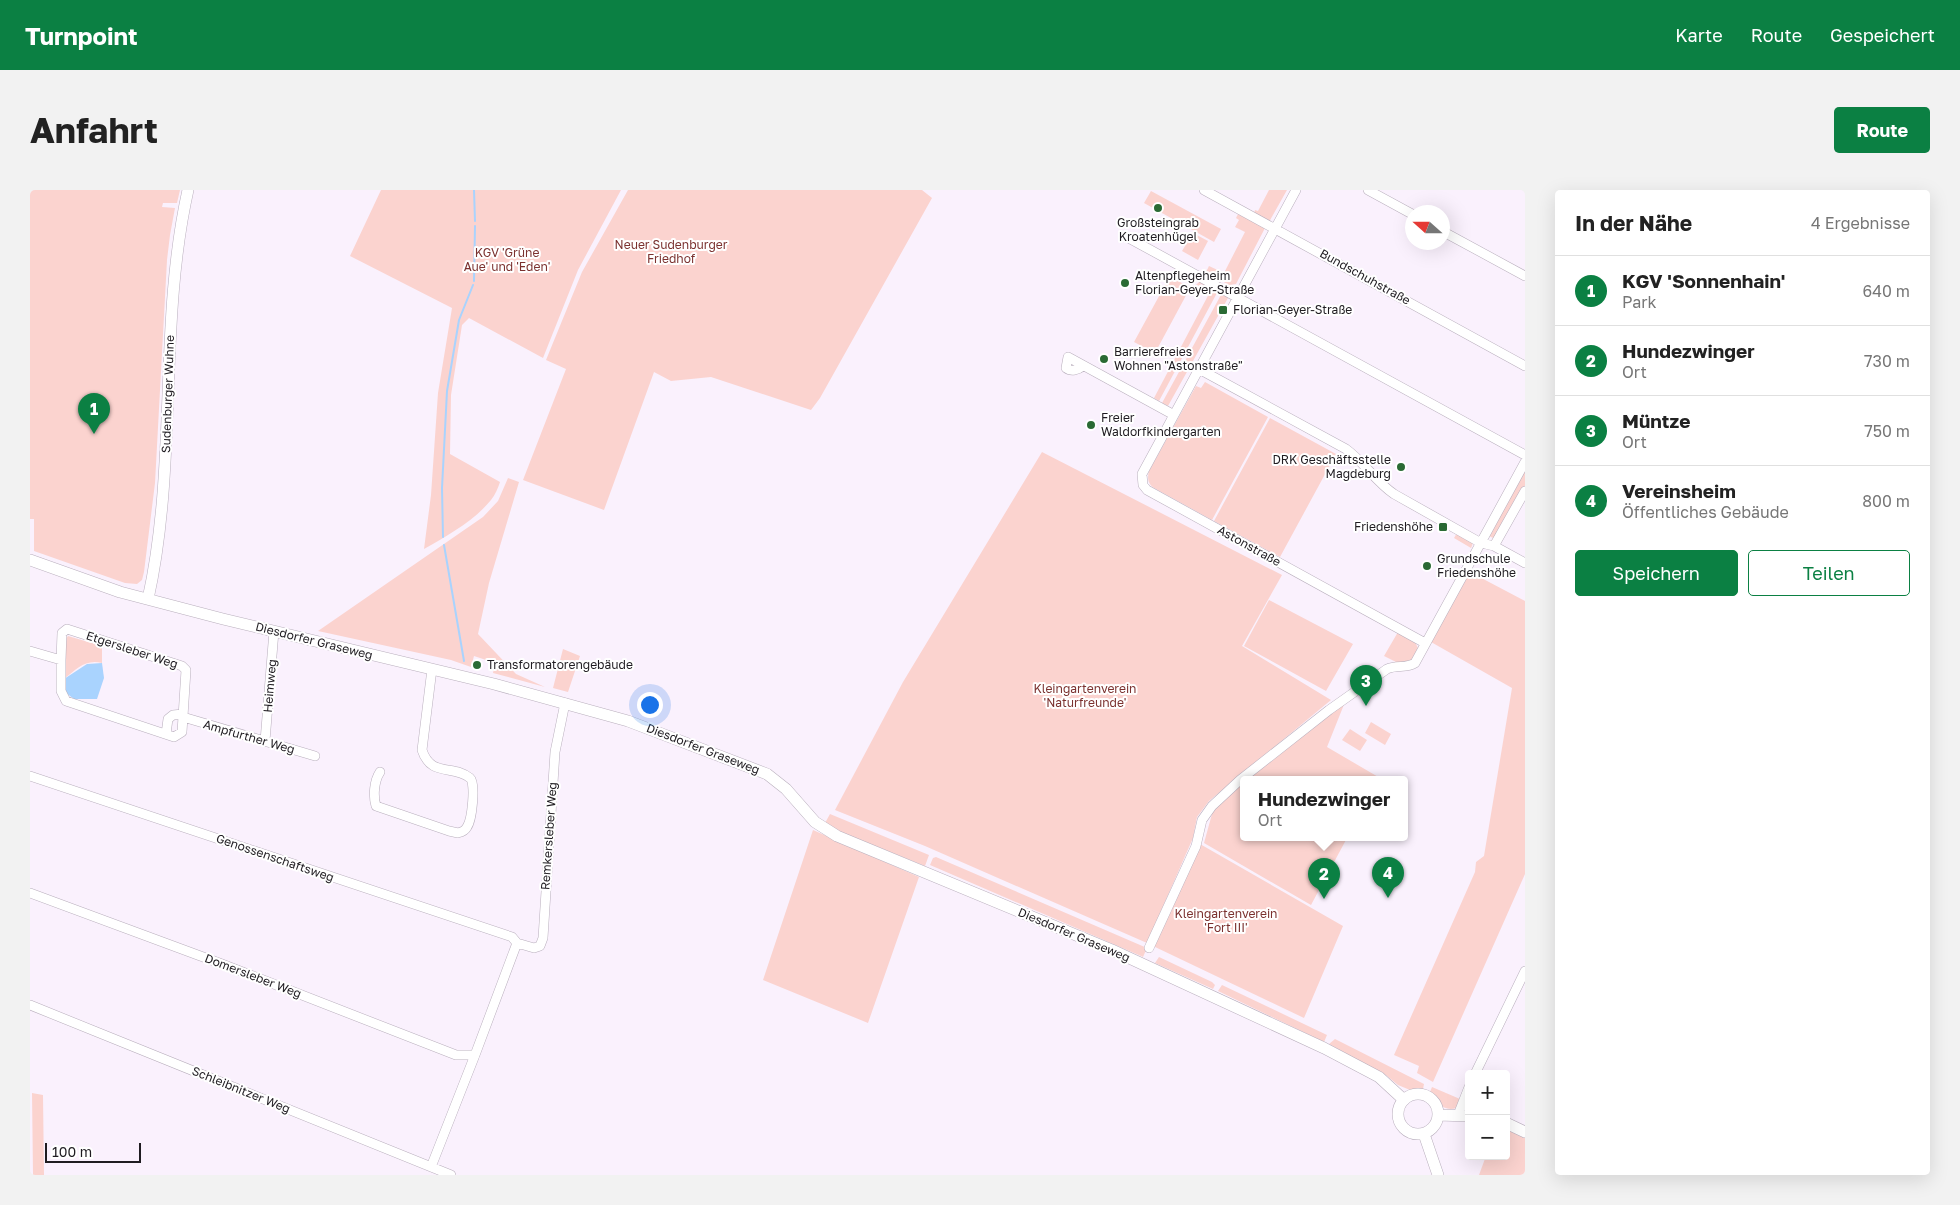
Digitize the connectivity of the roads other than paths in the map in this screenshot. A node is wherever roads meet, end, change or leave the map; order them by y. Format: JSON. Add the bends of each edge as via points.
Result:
{"nodes":[{"id":1,"x":188,"y":190,"type":"edge"},
{"id":2,"x":1204,"y":190,"type":"edge"},
{"id":3,"x":1296,"y":190,"type":"edge"},
{"id":4,"x":1368,"y":190,"type":"edge"},
{"id":5,"x":1405,"y":210,"type":"edge"},
{"id":6,"x":1275,"y":228,"type":"junction"},
{"id":7,"x":1450,"y":235,"type":"edge"},
{"id":8,"x":1125,"y":236,"type":"dead end"},
{"id":9,"x":1525,"y":276,"type":"edge"},
{"id":10,"x":1238,"y":296,"type":"junction"},
{"id":11,"x":1083,"y":366,"type":"dead end"},
{"id":12,"x":1525,"y":366,"type":"edge"},
{"id":13,"x":1198,"y":369,"type":"junction"},
{"id":14,"x":1174,"y":415,"type":"junction"},
{"id":15,"x":1525,"y":455,"type":"edge"},
{"id":16,"x":1525,"y":462,"type":"edge"},
{"id":17,"x":1525,"y":491,"type":"edge"},
{"id":18,"x":1481,"y":543,"type":"junction"},
{"id":19,"x":1494,"y":546,"type":"junction"},
{"id":20,"x":30,"y":560,"type":"edge"},
{"id":21,"x":1525,"y":563,"type":"edge"},
{"id":22,"x":148,"y":599,"type":"junction"},
{"id":23,"x":274,"y":631,"type":"junction"},
{"id":24,"x":1425,"y":643,"type":"junction"},
{"id":25,"x":30,"y":651,"type":"edge"},
{"id":26,"x":61,"y":660,"type":"junction"},
{"id":27,"x":432,"y":669,"type":"junction"},
{"id":28,"x":565,"y":703,"type":"junction"},
{"id":29,"x":183,"y":716,"type":"junction"},
{"id":30,"x":166,"y":734,"type":"junction"},
{"id":31,"x":265,"y":741,"type":"junction"},
{"id":32,"x":315,"y":756,"type":"dead end"},
{"id":33,"x":380,"y":772,"type":"dead end"},
{"id":34,"x":30,"y":776,"type":"edge"},
{"id":35,"x":1245,"y":776,"type":"edge"},
{"id":36,"x":1240,"y":780,"type":"edge"},
{"id":37,"x":30,"y":894,"type":"edge"},
{"id":38,"x":517,"y":943,"type":"junction"},
{"id":39,"x":1149,"y":948,"type":"dead end"},
{"id":40,"x":1525,"y":971,"type":"edge"},
{"id":41,"x":30,"y":1005,"type":"edge"},
{"id":42,"x":475,"y":1055,"type":"junction"},
{"id":43,"x":1477,"y":1070,"type":"edge"},
{"id":44,"x":1404,"y":1100,"type":"junction"},
{"id":45,"x":1438,"y":1115,"type":"junction"},
{"id":46,"x":1463,"y":1116,"type":"edge"},
{"id":47,"x":1510,"y":1125,"type":"edge"},
{"id":48,"x":1525,"y":1132,"type":"edge"},
{"id":49,"x":1424,"y":1134,"type":"junction"},
{"id":50,"x":431,"y":1167,"type":"junction"},
{"id":51,"x":451,"y":1175,"type":"edge"},
{"id":52,"x":1438,"y":1175,"type":"edge"}],
"edges":[{"from":1,"to":22,"type":"main road","name":"Sudenburger Wuhne","via":[[174,274],[165,473]]},
{"from":2,"to":6,"type":"street","name":"Bundschuhstraße"},
{"from":3,"to":6,"type":"street","name":"Astonstraße"},
{"from":4,"to":5,"type":"street"},
{"from":6,"to":10,"type":"street","name":"Astonstraße"},
{"from":6,"to":12,"type":"street","name":"Bundschuhstraße"},
{"from":7,"to":9,"type":"street"},
{"from":8,"to":10,"type":"street"},
{"from":10,"to":13,"type":"street","name":"Astonstraße"},
{"from":10,"to":15,"type":"street"},
{"from":11,"to":14,"type":"street"},
{"from":13,"to":14,"type":"street","name":"Astonstraße"},
{"from":13,"to":18,"type":"street","via":[[1346,449],[1388,490]]},
{"from":14,"to":24,"type":"street","name":"Astonstraße","via":[[1142,474],[1147,490]]},
{"from":16,"to":18,"type":"street"},
{"from":17,"to":19,"type":"street"},
{"from":18,"to":19,"type":"street"},
{"from":18,"to":24,"type":"street"},
{"from":19,"to":21,"type":"street"},
{"from":20,"to":22,"type":"main road","name":"Diesdorfer Graseweg","via":[[100,586]]},
{"from":22,"to":23,"type":"main road","name":"Diesdorfer Graseweg"},
{"from":23,"to":27,"type":"main road","name":"Diesdorfer Graseweg"},
{"from":23,"to":31,"type":"street","name":"Heimweg"},
{"from":24,"to":35,"type":"street","via":[[1412,665],[1393,666],[1369,681]]},
{"from":25,"to":26,"type":"street"},
{"from":26,"to":29,"type":"street","name":"Etgersleber Weg","via":[[62,633],[67,629],[182,666],[186,670]]},
{"from":26,"to":30,"type":"street","name":"Etgersleber Weg","via":[[62,691],[66,701]]},
{"from":27,"to":28,"type":"main road","name":"Diesdorfer Graseweg"},
{"from":27,"to":33,"type":"street","via":[[422,750],[425,761],[433,766],[472,779],[474,785],[467,828],[458,834],[376,806],[374,799]]},
{"from":28,"to":38,"type":"street","name":"Remkersleber Weg","via":[[555,752],[543,938],[540,946],[534,948]]},
{"from":28,"to":44,"type":"main road","name":"Diesdorfer Graseweg","via":[[628,721],[756,768],[781,784],[815,822],[837,836],[1112,950],[1324,1048],[1379,1076]]},
{"from":29,"to":30,"type":"street","via":[[173,715],[168,719]]},
{"from":29,"to":30,"type":"street","name":"Etgersleber Weg","via":[[182,732],[174,737]]},
{"from":29,"to":31,"type":"street","name":"Ampfurther Weg"},
{"from":31,"to":32,"type":"street","name":"Ampfurther Weg"},
{"from":34,"to":38,"type":"street","name":"Genossenschaftsweg","via":[[512,937]]},
{"from":36,"to":39,"type":"street","via":[[1202,820],[1196,846]]},
{"from":37,"to":42,"type":"street","name":"Domersleber Weg","via":[[456,1055]]},
{"from":38,"to":42,"type":"street"},
{"from":40,"to":43,"type":"street"},
{"from":41,"to":50,"type":"street","name":"Schleibnitzer Weg"},
{"from":42,"to":50,"type":"street"},
{"from":44,"to":45,"type":"main road","via":[[1416,1094],[1427,1096],[1434,1103]]},
{"from":44,"to":49,"type":"main road","via":[[1398,1112],[1400,1125],[1411,1134]]},
{"from":45,"to":46,"type":"main road"},
{"from":45,"to":49,"type":"main road","via":[[1434,1126]]},
{"from":47,"to":48,"type":"main road"},
{"from":49,"to":52,"type":"main road"},
{"from":50,"to":51,"type":"street","name":"Schleibnitzer Weg"}]}
